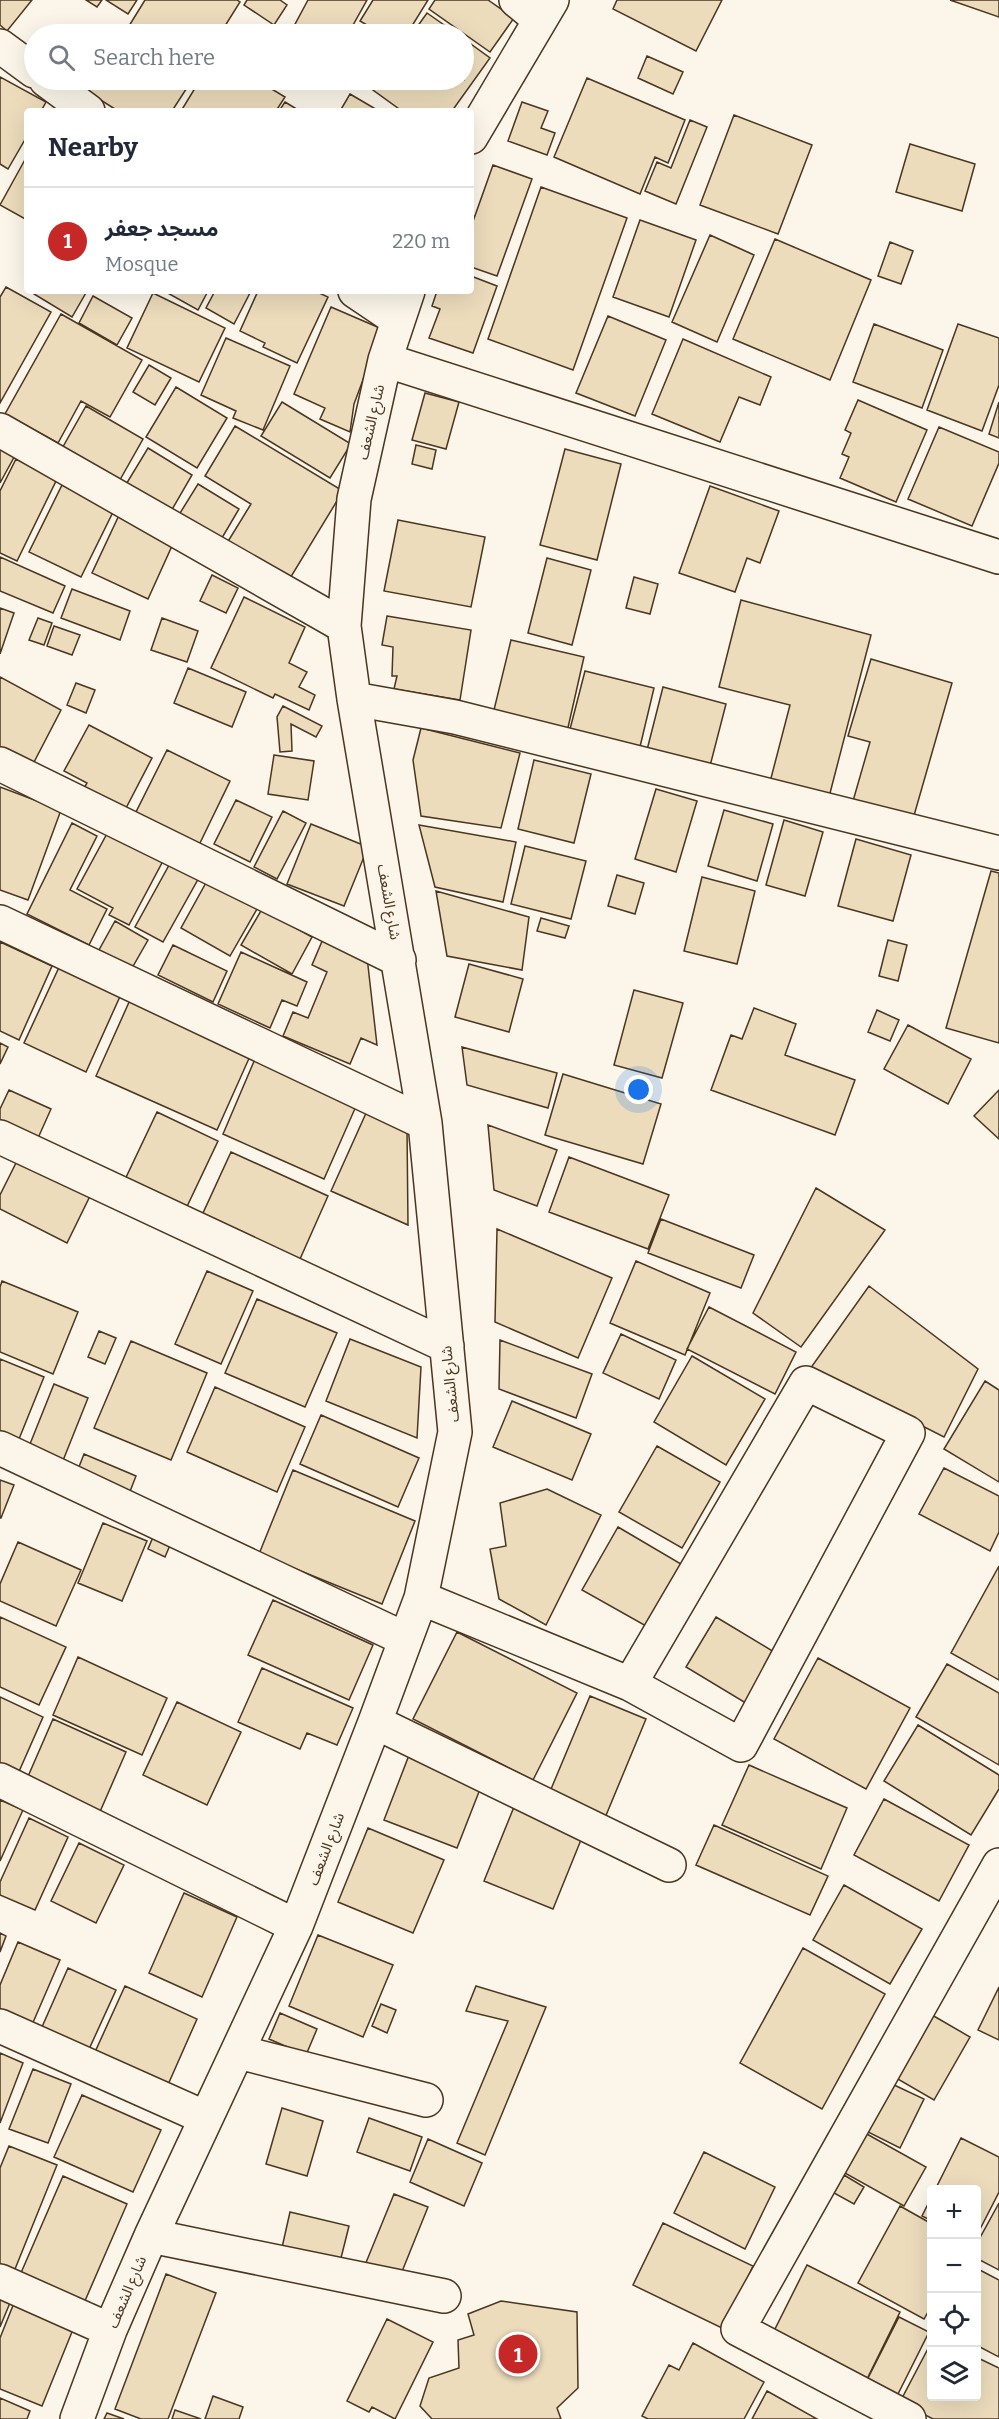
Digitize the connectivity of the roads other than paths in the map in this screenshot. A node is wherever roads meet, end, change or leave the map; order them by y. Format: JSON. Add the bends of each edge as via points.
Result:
{"nodes":[{"id":1,"x":536,"y":6,"type":"edge"},
{"id":2,"x":0,"y":46,"type":"edge"},
{"id":3,"x":24,"y":64,"type":"edge"},
{"id":4,"x":60,"y":90,"type":"edge"},
{"id":5,"x":84,"y":108,"type":"edge"},
{"id":6,"x":474,"y":130,"type":"edge"},
{"id":7,"x":365,"y":294,"type":"edge"},
{"id":8,"x":403,"y":305,"type":"edge"},
{"id":9,"x":385,"y":360,"type":"junction"},
{"id":10,"x":0,"y":430,"type":"edge"},
{"id":11,"x":999,"y":557,"type":"edge"},
{"id":12,"x":344,"y":626,"type":"junction"},
{"id":13,"x":354,"y":699,"type":"junction"},
{"id":14,"x":0,"y":764,"type":"edge"},
{"id":15,"x":999,"y":853,"type":"edge"},
{"id":16,"x":0,"y":922,"type":"edge"},
{"id":17,"x":399,"y":960,"type":"junction"},
{"id":18,"x":425,"y":1123,"type":"junction"},
{"id":19,"x":4,"y":1149,"type":"edge"},
{"id":20,"x":447,"y":1346,"type":"junction"},
{"id":21,"x":0,"y":1448,"type":"edge"},
{"id":22,"x":422,"y":1598,"type":"junction"},
{"id":23,"x":405,"y":1639,"type":"junction"},
{"id":24,"x":630,"y":1684,"type":"junction"},
{"id":25,"x":375,"y":1722,"type":"junction"},
{"id":26,"x":0,"y":1780,"type":"edge"},
{"id":27,"x":669,"y":1865,"type":"dead end"},
{"id":28,"x":999,"y":1865,"type":"edge"},
{"id":29,"x":296,"y":1926,"type":"junction"},
{"id":30,"x":0,"y":2026,"type":"edge"},
{"id":31,"x":239,"y":2052,"type":"junction"},
{"id":32,"x":426,"y":2100,"type":"dead end"},
{"id":33,"x":206,"y":2118,"type":"junction"},
{"id":34,"x":151,"y":2236,"type":"junction"},
{"id":35,"x":0,"y":2281,"type":"edge"},
{"id":36,"x":444,"y":2296,"type":"dead end"},
{"id":37,"x":111,"y":2331,"type":"junction"},
{"id":38,"x":77,"y":2419,"type":"edge"},
{"id":39,"x":909,"y":2419,"type":"edge"}],
"edges":[{"from":1,"to":6,"type":"street"},
{"from":2,"to":3,"type":"street"},
{"from":4,"to":5,"type":"street"},
{"from":7,"to":8,"type":"street"},
{"from":8,"to":9,"type":"street","name":"شارع الشعف"},
{"from":9,"to":11,"type":"street"},
{"from":9,"to":12,"type":"street","name":"شارع الشعف","via":[[354,499]]},
{"from":10,"to":12,"type":"street"},
{"from":12,"to":13,"type":"street","name":"شارع الشعف"},
{"from":13,"to":15,"type":"street","via":[[455,717]]},
{"from":13,"to":17,"type":"street","name":"شارع الشعف"},
{"from":14,"to":17,"type":"street"},
{"from":16,"to":18,"type":"street"},
{"from":17,"to":18,"type":"street","name":"شارع الشعف"},
{"from":18,"to":20,"type":"street","name":"شارع الشعف"},
{"from":19,"to":20,"type":"street"},
{"from":20,"to":22,"type":"street","name":"شارع الشعف","via":[[455,1432]]},
{"from":21,"to":23,"type":"street"},
{"from":22,"to":23,"type":"street","name":"شارع الشعف"},
{"from":22,"to":24,"type":"street"},
{"from":23,"to":25,"type":"street","name":"شارع الشعف"},
{"from":24,"to":24,"type":"street","via":[[741,1745],[908,1433],[806,1383]]},
{"from":25,"to":27,"type":"street"},
{"from":25,"to":29,"type":"street","name":"شارع الشعف"},
{"from":26,"to":29,"type":"street"},
{"from":28,"to":39,"type":"street","via":[[738,2329]]},
{"from":29,"to":31,"type":"street","name":"شارع الشعف"},
{"from":30,"to":33,"type":"street"},
{"from":31,"to":32,"type":"street"},
{"from":31,"to":33,"type":"street","name":"شارع الشعف"},
{"from":33,"to":34,"type":"street","name":"شارع الشعف"},
{"from":34,"to":36,"type":"street"},
{"from":34,"to":37,"type":"street","name":"شارع الشعف"},
{"from":35,"to":37,"type":"street"},
{"from":37,"to":38,"type":"street","name":"شارع الشعف"}]}
